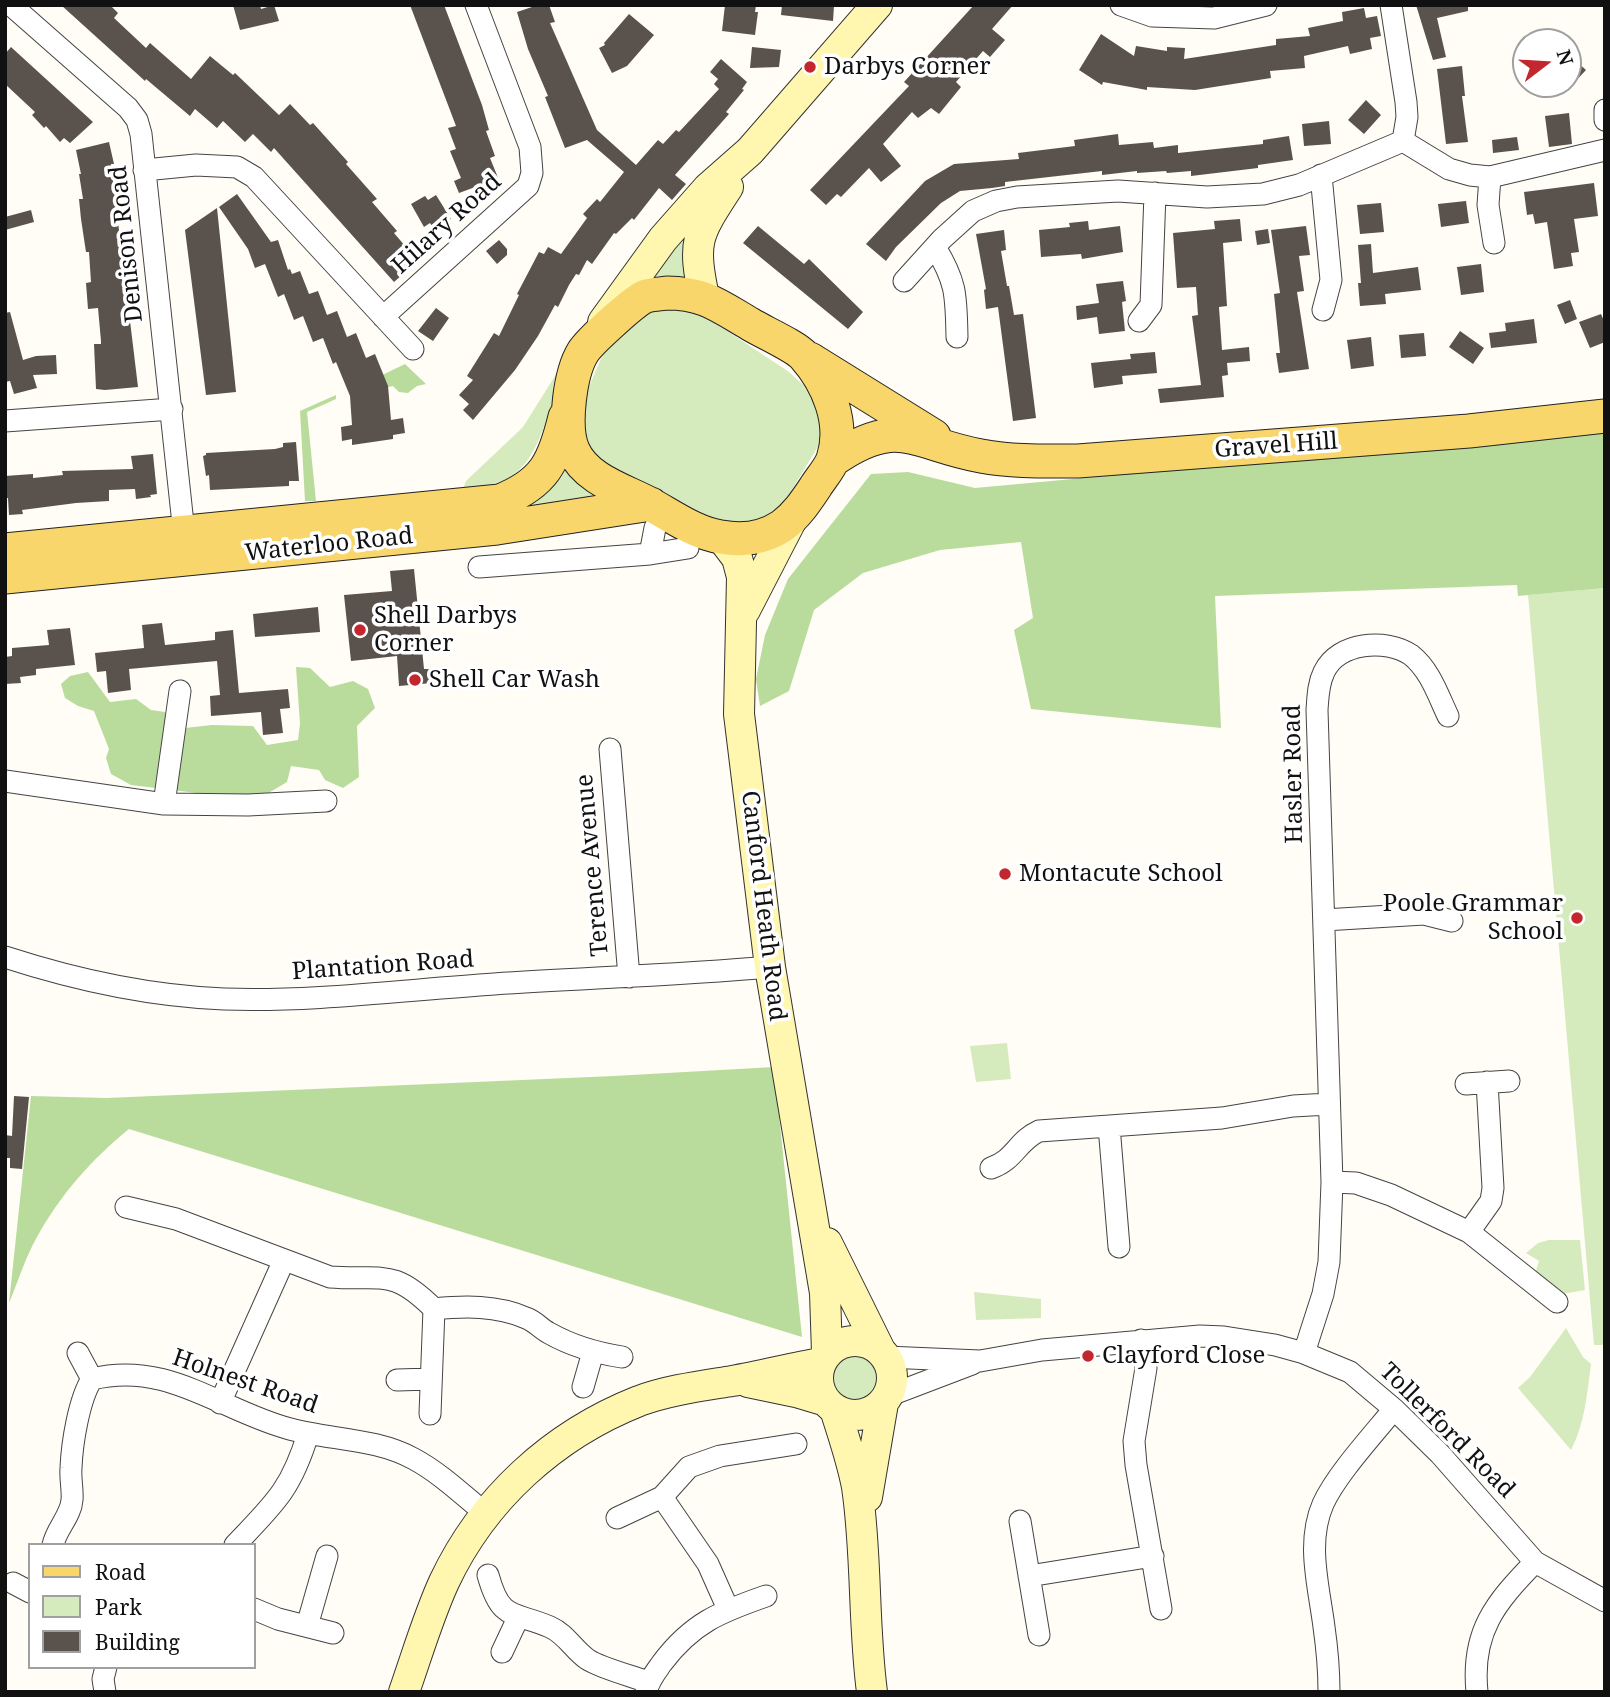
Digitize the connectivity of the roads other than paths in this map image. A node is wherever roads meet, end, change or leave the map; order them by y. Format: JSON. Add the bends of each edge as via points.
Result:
{"nodes":[{"id":1,"x":11,"y":5,"type":"edge"},
{"id":2,"x":476,"y":5,"type":"edge"},
{"id":3,"x":877,"y":5,"type":"edge"},
{"id":4,"x":1121,"y":5,"type":"edge"},
{"id":5,"x":1266,"y":5,"type":"edge"},
{"id":6,"x":1391,"y":5,"type":"edge"},
{"id":7,"x":1605,"y":110,"type":"edge"},
{"id":8,"x":1605,"y":120,"type":"edge"},
{"id":9,"x":1403,"y":141,"type":"junction"},
{"id":10,"x":1605,"y":150,"type":"edge"},
{"id":11,"x":750,"y":151,"type":"junction"},
{"id":12,"x":145,"y":170,"type":"junction"},
{"id":13,"x":1321,"y":175,"type":"junction"},
{"id":14,"x":1490,"y":177,"type":"junction"},
{"id":15,"x":1155,"y":193,"type":"junction"},
{"id":16,"x":1494,"y":243,"type":"dead end"},
{"id":17,"x":935,"y":247,"type":"junction"},
{"id":18,"x":904,"y":281,"type":"dead end"},
{"id":19,"x":704,"y":297,"type":"junction"},
{"id":20,"x":1323,"y":310,"type":"dead end"},
{"id":21,"x":383,"y":317,"type":"junction"},
{"id":22,"x":1139,"y":321,"type":"dead end"},
{"id":23,"x":957,"y":337,"type":"dead end"},
{"id":24,"x":413,"y":349,"type":"dead end"},
{"id":25,"x":583,"y":351,"type":"junction"},
{"id":26,"x":802,"y":354,"type":"junction"},
{"id":27,"x":570,"y":399,"type":"junction"},
{"id":28,"x":172,"y":409,"type":"junction"},
{"id":29,"x":1605,"y":416,"type":"edge"},
{"id":30,"x":5,"y":421,"type":"edge"},
{"id":31,"x":949,"y":447,"type":"junction"},
{"id":32,"x":833,"y":460,"type":"junction"},
{"id":33,"x":656,"y":508,"type":"junction"},
{"id":34,"x":792,"y":519,"type":"junction"},
{"id":35,"x":184,"y":533,"type":"junction"},
{"id":36,"x":721,"y":537,"type":"junction"},
{"id":37,"x":688,"y":548,"type":"dead end"},
{"id":38,"x":5,"y":550,"type":"edge"},
{"id":39,"x":650,"y":554,"type":"junction"},
{"id":40,"x":479,"y":567,"type":"dead end"},
{"id":41,"x":5,"y":578,"type":"edge"},
{"id":42,"x":742,"y":617,"type":"junction"},
{"id":43,"x":180,"y":691,"type":"dead end"},
{"id":44,"x":1448,"y":716,"type":"dead end"},
{"id":45,"x":610,"y":749,"type":"dead end"},
{"id":46,"x":5,"y":781,"type":"edge"},
{"id":47,"x":326,"y":801,"type":"dead end"},
{"id":48,"x":164,"y":804,"type":"junction"},
{"id":49,"x":1324,"y":920,"type":"junction"},
{"id":50,"x":1452,"y":921,"type":"dead end"},
{"id":51,"x":5,"y":957,"type":"edge"},
{"id":52,"x":770,"y":967,"type":"junction"},
{"id":53,"x":629,"y":977,"type":"junction"},
{"id":54,"x":1509,"y":1081,"type":"dead end"},
{"id":55,"x":1329,"y":1104,"type":"junction"},
{"id":56,"x":1109,"y":1126,"type":"junction"},
{"id":57,"x":991,"y":1168,"type":"dead end"},
{"id":58,"x":1332,"y":1182,"type":"junction"},
{"id":59,"x":807,"y":1195,"type":"junction"},
{"id":60,"x":126,"y":1207,"type":"dead end"},
{"id":61,"x":1469,"y":1231,"type":"junction"},
{"id":62,"x":1118,"y":1247,"type":"dead end"},
{"id":63,"x":284,"y":1260,"type":"junction"},
{"id":64,"x":1557,"y":1302,"type":"dead end"},
{"id":65,"x":434,"y":1309,"type":"junction"},
{"id":66,"x":1142,"y":1340,"type":"junction"},
{"id":67,"x":593,"y":1352,"type":"junction"},
{"id":68,"x":78,"y":1353,"type":"dead end"},
{"id":69,"x":883,"y":1353,"type":"junction"},
{"id":70,"x":1304,"y":1353,"type":"junction"},
{"id":71,"x":622,"y":1357,"type":"dead end"},
{"id":72,"x":824,"y":1358,"type":"junction"},
{"id":73,"x":980,"y":1361,"type":"junction"},
{"id":74,"x":92,"y":1379,"type":"junction"},
{"id":75,"x":431,"y":1379,"type":"junction"},
{"id":76,"x":397,"y":1380,"type":"dead end"},
{"id":77,"x":734,"y":1381,"type":"junction"},
{"id":78,"x":583,"y":1387,"type":"dead end"},
{"id":79,"x":886,"y":1400,"type":"junction"},
{"id":80,"x":220,"y":1403,"type":"junction"},
{"id":81,"x":830,"y":1405,"type":"junction"},
{"id":82,"x":1394,"y":1409,"type":"junction"},
{"id":83,"x":430,"y":1414,"type":"dead end"},
{"id":84,"x":308,"y":1434,"type":"junction"},
{"id":85,"x":796,"y":1444,"type":"dead end"},
{"id":86,"x":662,"y":1497,"type":"junction"},
{"id":87,"x":486,"y":1514,"type":"junction"},
{"id":88,"x":617,"y":1518,"type":"dead end"},
{"id":89,"x":1020,"y":1521,"type":"dead end"},
{"id":90,"x":862,"y":1539,"type":"junction"},
{"id":91,"x":53,"y":1543,"type":"edge"},
{"id":92,"x":237,"y":1543,"type":"edge"},
{"id":93,"x":327,"y":1556,"type":"dead end"},
{"id":94,"x":1153,"y":1556,"type":"junction"},
{"id":95,"x":1535,"y":1562,"type":"junction"},
{"id":96,"x":488,"y":1575,"type":"dead end"},
{"id":97,"x":1029,"y":1576,"type":"junction"},
{"id":98,"x":766,"y":1596,"type":"dead end"},
{"id":99,"x":1605,"y":1601,"type":"edge"},
{"id":100,"x":728,"y":1609,"type":"junction"},
{"id":101,"x":1161,"y":1609,"type":"dead end"},
{"id":102,"x":256,"y":1610,"type":"edge"},
{"id":103,"x":517,"y":1618,"type":"junction"},
{"id":104,"x":307,"y":1626,"type":"junction"},
{"id":105,"x":333,"y":1633,"type":"dead end"},
{"id":106,"x":1039,"y":1636,"type":"dead end"},
{"id":107,"x":502,"y":1652,"type":"dead end"},
{"id":108,"x":106,"y":1669,"type":"edge"},
{"id":109,"x":647,"y":1687,"type":"edge"},
{"id":110,"x":105,"y":1692,"type":"edge"},
{"id":111,"x":404,"y":1692,"type":"edge"},
{"id":112,"x":872,"y":1692,"type":"edge"},
{"id":113,"x":1329,"y":1692,"type":"edge"},
{"id":114,"x":1477,"y":1692,"type":"edge"}],
"edges":[{"from":1,"to":12,"type":"street","name":"Denison Road","via":[[128,108],[141,134]]},
{"from":2,"to":21,"type":"street","name":"Hilary Road","via":[[530,147],[532,173],[528,186]]},
{"from":3,"to":11,"type":"main road"},
{"from":4,"to":5,"type":"street","via":[[1152,16],[1214,18]]},
{"from":6,"to":9,"type":"street","via":[[1404,74],[1407,109]]},
{"from":7,"to":8,"type":"street"},
{"from":9,"to":13,"type":"street"},
{"from":9,"to":14,"type":"street","via":[[1449,169]]},
{"from":10,"to":14,"type":"street"},
{"from":11,"to":19,"type":"main road","via":[[697,243]]},
{"from":11,"to":25,"type":"main road","via":[[708,188],[663,239]]},
{"from":12,"to":21,"type":"street","via":[[237,167],[254,177]]},
{"from":12,"to":28,"type":"street","name":"Denison Road"},
{"from":13,"to":15,"type":"street","via":[[1299,185],[1248,196]]},
{"from":13,"to":20,"type":"street","via":[[1331,280]]},
{"from":14,"to":16,"type":"street","via":[[1488,205]]},
{"from":15,"to":17,"type":"street","via":[[1118,191],[996,201],[974,211]]},
{"from":15,"to":22,"type":"street","via":[[1151,305]]},
{"from":17,"to":18,"type":"street"},
{"from":17,"to":23,"type":"street","via":[[955,290]]},
{"from":19,"to":25,"type":"main road","via":[[677,293],[645,296]]},
{"from":19,"to":26,"type":"main road","name":"Gravel Hill"},
{"from":21,"to":24,"type":"street"},
{"from":25,"to":27,"type":"main road"},
{"from":26,"to":31,"type":"main road","name":"Gravel Hill"},
{"from":26,"to":32,"type":"main road","via":[[824,383],[834,407]]},
{"from":27,"to":33,"type":"main road","via":[[568,425],[573,450],[585,467]]},
{"from":27,"to":35,"type":"main road","name":"Waterloo Road","via":[[556,453],[543,473],[526,489],[500,501]]},
{"from":28,"to":30,"type":"street"},
{"from":28,"to":35,"type":"street","name":"Denison Road"},
{"from":29,"to":31,"type":"main road","name":"Gravel Hill","via":[[1078,461],[1024,462]]},
{"from":31,"to":32,"type":"main road","name":"Gravel Hill","via":[[895,434],[876,436]]},
{"from":32,"to":34,"type":"main road"},
{"from":33,"to":36,"type":"main road","via":[[703,533]]},
{"from":33,"to":39,"type":"street"},
{"from":33,"to":41,"type":"main road","name":"Waterloo Road"},
{"from":34,"to":36,"type":"main road","via":[[761,536]]},
{"from":34,"to":42,"type":"main road","name":"Canford Heath Road"},
{"from":35,"to":38,"type":"main road","name":"Waterloo Road"},
{"from":36,"to":42,"type":"main road","name":"Canford Heath Road","via":[[737,558],[742,576]]},
{"from":37,"to":39,"type":"street"},
{"from":39,"to":40,"type":"street"},
{"from":42,"to":52,"type":"main road","name":"Canford Heath Road","via":[[738,714]]},
{"from":43,"to":48,"type":"street"},
{"from":44,"to":49,"type":"street","name":"Hasler Road","via":[[1426,670],[1391,646],[1354,647],[1324,670],[1317,710]]},
{"from":45,"to":53,"type":"street","name":"Terence Avenue"},
{"from":46,"to":48,"type":"street"},
{"from":47,"to":48,"type":"street"},
{"from":49,"to":50,"type":"street","via":[[1424,914]]},
{"from":49,"to":55,"type":"street","name":"Hasler Road"},
{"from":51,"to":53,"type":"street","name":"Plantation Road","via":[[100,984],[220,999],[275,1000]]},
{"from":52,"to":53,"type":"street","name":"Plantation Road"},
{"from":52,"to":59,"type":"main road","name":"Canford Heath Road"},
{"from":54,"to":61,"type":"street","via":[[1477,1083],[1493,1188],[1491,1201]]},
{"from":55,"to":56,"type":"street"},
{"from":55,"to":58,"type":"street","name":"Hasler Road"},
{"from":56,"to":57,"type":"street","via":[[1039,1131],[1029,1135],[1003,1164]]},
{"from":56,"to":62,"type":"street"},
{"from":58,"to":61,"type":"street","via":[[1356,1182]]},
{"from":58,"to":70,"type":"street","name":"Hasler Road","via":[[1327,1272]]},
{"from":59,"to":69,"type":"main road","name":"Canford Heath Road"},
{"from":59,"to":72,"type":"main road","name":"Canford Heath Road","via":[[825,1293]]},
{"from":60,"to":63,"type":"street","via":[[176,1219]]},
{"from":61,"to":64,"type":"street","via":[[1527,1268]]},
{"from":63,"to":65,"type":"street","via":[[330,1277],[379,1276],[400,1281]]},
{"from":63,"to":80,"type":"street"},
{"from":65,"to":67,"type":"street","via":[[495,1309],[528,1318],[545,1331]]},
{"from":65,"to":75,"type":"street"},
{"from":66,"to":70,"type":"street","name":"Tollerford Road","via":[[1224,1337]]},
{"from":66,"to":73,"type":"street","name":"Tollerford Road"},
{"from":66,"to":94,"type":"street","via":[[1145,1381],[1133,1441]]},
{"from":67,"to":71,"type":"street"},
{"from":67,"to":78,"type":"street"},
{"from":68,"to":74,"type":"street"},
{"from":69,"to":72,"type":"main road","via":[[870,1343],[847,1341]]},
{"from":69,"to":73,"type":"street","name":"Tollerford Road"},
{"from":69,"to":79,"type":"main road","via":[[893,1376]]},
{"from":70,"to":82,"type":"street","name":"Tollerford Road","via":[[1350,1372]]},
{"from":72,"to":77,"type":"main road"},
{"from":72,"to":81,"type":"main road","via":[[818,1383]]},
{"from":73,"to":79,"type":"street","name":"Tollerford Road"},
{"from":74,"to":80,"type":"street","name":"Holnest Road","via":[[120,1374],[152,1377],[188,1386]]},
{"from":74,"to":91,"type":"street","via":[[76,1429],[72,1503]]},
{"from":75,"to":76,"type":"street"},
{"from":75,"to":83,"type":"street"},
{"from":77,"to":81,"type":"main road","via":[[763,1384]]},
{"from":77,"to":87,"type":"main road","via":[[683,1388],[604,1416],[533,1465]]},
{"from":79,"to":81,"type":"main road","via":[[875,1410],[854,1415]]},
{"from":79,"to":90,"type":"main road","via":[[870,1469]]},
{"from":80,"to":84,"type":"street","name":"Holnest Road"},
{"from":81,"to":90,"type":"main road","via":[[848,1445]]},
{"from":82,"to":95,"type":"street","name":"Tollerford Road"},
{"from":82,"to":113,"type":"street","via":[[1334,1486],[1318,1519],[1314,1549]]},
{"from":84,"to":87,"type":"street","name":"Holnest Road","via":[[388,1448],[414,1459]]},
{"from":84,"to":92,"type":"street","via":[[278,1501]]},
{"from":85,"to":86,"type":"street","via":[[720,1456],[689,1467]]},
{"from":86,"to":88,"type":"street"},
{"from":86,"to":100,"type":"street","via":[[708,1564]]},
{"from":87,"to":111,"type":"main road","via":[[444,1582]]},
{"from":89,"to":97,"type":"street"},
{"from":90,"to":112,"type":"main road"},
{"from":93,"to":104,"type":"street"},
{"from":94,"to":97,"type":"street"},
{"from":94,"to":101,"type":"street"},
{"from":95,"to":99,"type":"street","name":"Tollerford Road"},
{"from":95,"to":114,"type":"street","via":[[1494,1609],[1480,1634]]},
{"from":96,"to":103,"type":"street","via":[[494,1597]]},
{"from":97,"to":106,"type":"street"},
{"from":98,"to":100,"type":"street"},
{"from":100,"to":109,"type":"street","via":[[695,1627],[676,1645]]},
{"from":102,"to":104,"type":"street"},
{"from":103,"to":107,"type":"street"},
{"from":103,"to":109,"type":"street","via":[[550,1627],[587,1659]]},
{"from":104,"to":105,"type":"street"},
{"from":108,"to":110,"type":"street"}]}
